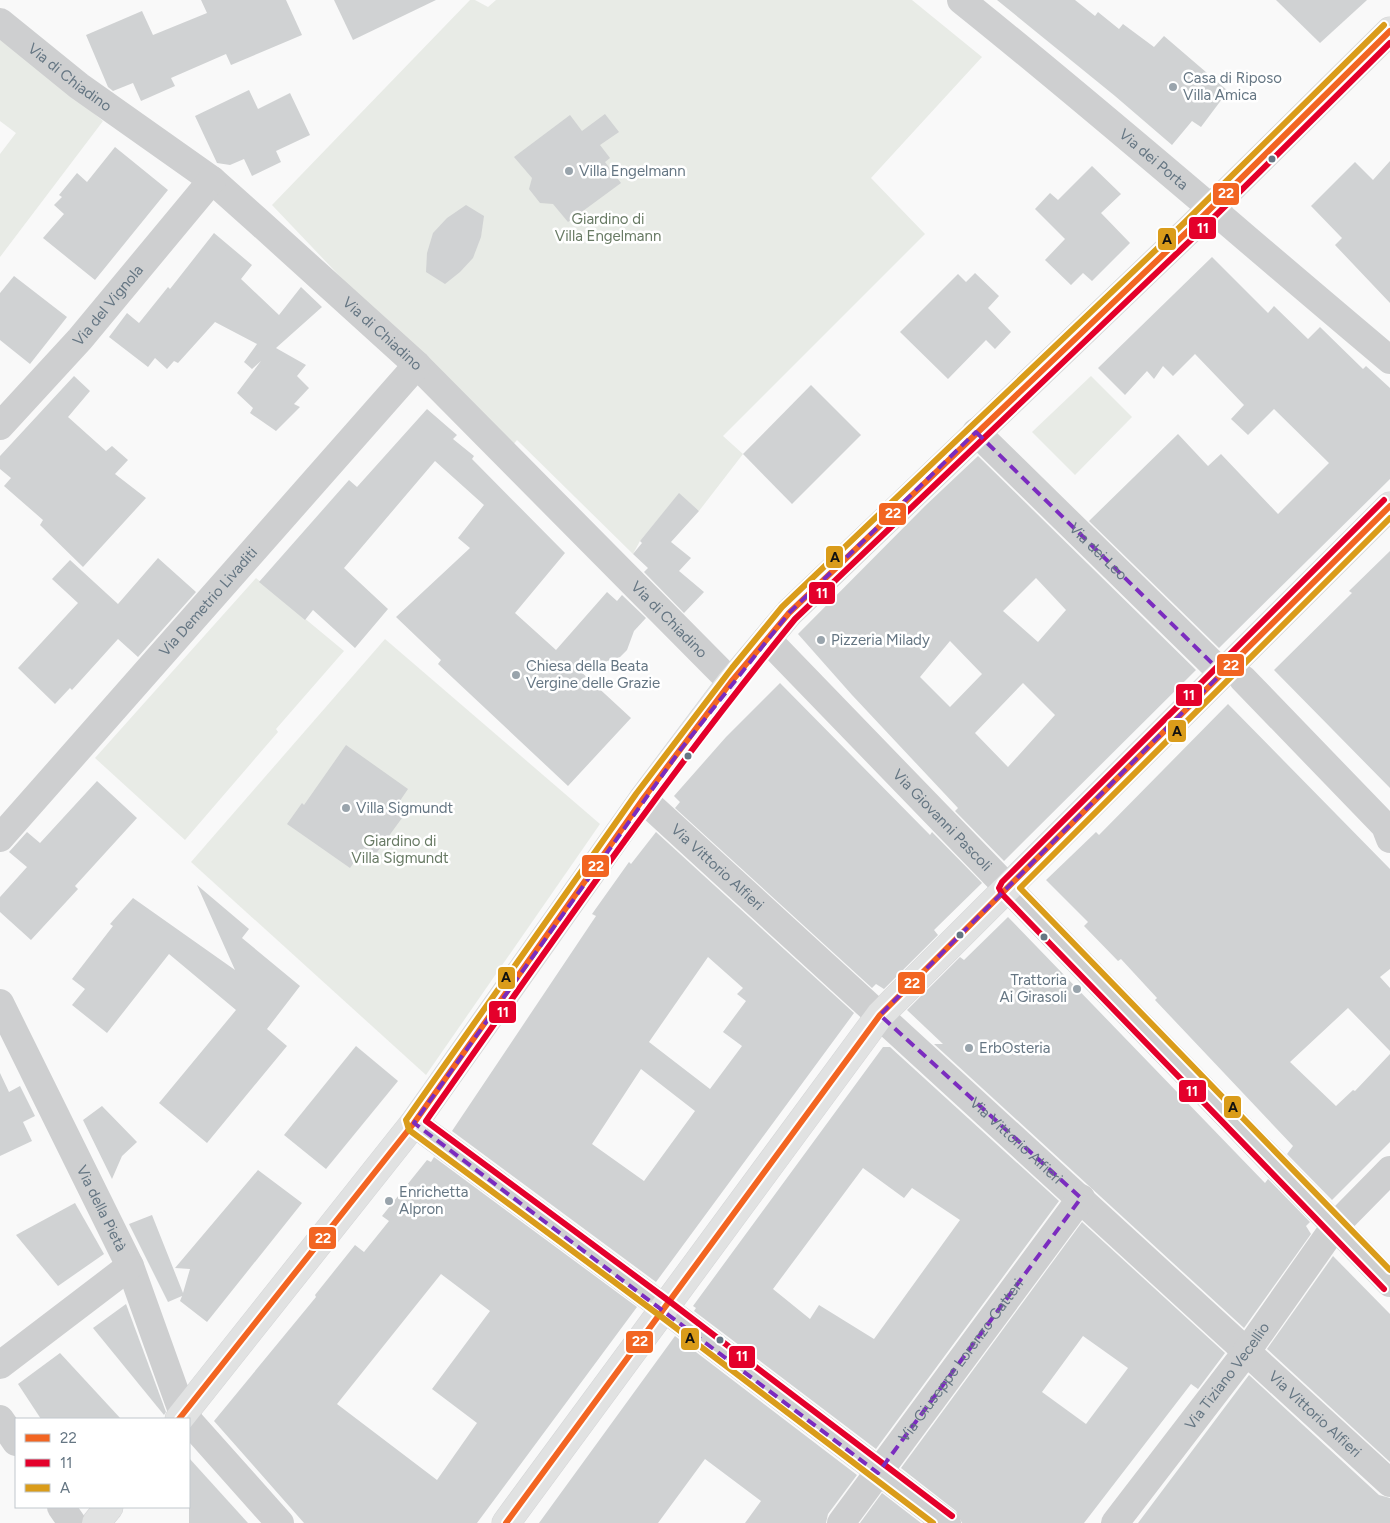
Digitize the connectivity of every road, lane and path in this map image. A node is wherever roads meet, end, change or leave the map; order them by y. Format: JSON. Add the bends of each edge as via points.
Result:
{"nodes":[{"id":1,"x":961,"y":0,"type":"edge"},
{"id":2,"x":0,"y":22,"type":"edge"},
{"id":3,"x":1390,"y":31,"type":"edge"},
{"id":4,"x":212,"y":180,"type":"junction"},
{"id":5,"x":1210,"y":209,"type":"junction"},
{"id":6,"x":1390,"y":360,"type":"edge"},
{"id":7,"x":417,"y":365,"type":"junction"},
{"id":8,"x":0,"y":426,"type":"edge"},
{"id":9,"x":976,"y":432,"type":"junction"},
{"id":10,"x":1390,"y":506,"type":"edge"},
{"id":11,"x":767,"y":639,"type":"junction"},
{"id":12,"x":1232,"y":676,"type":"junction"},
{"id":13,"x":731,"y":682,"type":"junction"},
{"id":14,"x":643,"y":799,"type":"junction"},
{"id":15,"x":0,"y":838,"type":"edge"},
{"id":16,"x":1390,"y":839,"type":"edge"},
{"id":17,"x":1008,"y":888,"type":"junction"},
{"id":18,"x":0,"y":1003,"type":"edge"},
{"id":19,"x":880,"y":1015,"type":"junction"},
{"id":20,"x":414,"y":1123,"type":"junction"},
{"id":21,"x":1390,"y":1170,"type":"edge"},
{"id":22,"x":1081,"y":1198,"type":"junction"},
{"id":23,"x":1335,"y":1226,"type":"junction"},
{"id":24,"x":130,"y":1266,"type":"junction"},
{"id":25,"x":1390,"y":1283,"type":"edge"},
{"id":26,"x":664,"y":1308,"type":"junction"},
{"id":27,"x":1247,"y":1351,"type":"junction"},
{"id":28,"x":0,"y":1365,"type":"edge"},
{"id":29,"x":185,"y":1418,"type":"edge"},
{"id":30,"x":0,"y":1419,"type":"edge"},
{"id":31,"x":190,"y":1424,"type":"edge"},
{"id":32,"x":15,"y":1441,"type":"edge"},
{"id":33,"x":878,"y":1473,"type":"junction"},
{"id":34,"x":1390,"y":1483,"type":"edge"},
{"id":35,"x":62,"y":1508,"type":"edge"},
{"id":36,"x":109,"y":1508,"type":"edge"},
{"id":37,"x":72,"y":1523,"type":"edge"},
{"id":38,"x":96,"y":1523,"type":"edge"},
{"id":39,"x":280,"y":1523,"type":"edge"},
{"id":40,"x":506,"y":1523,"type":"edge"},
{"id":41,"x":841,"y":1523,"type":"edge"},
{"id":42,"x":947,"y":1523,"type":"edge"},
{"id":43,"x":1115,"y":1523,"type":"edge"}],
"edges":[{"from":1,"to":5,"type":"street","name":"Via dei Porta","via":[[1081,96]]},
{"from":2,"to":4,"type":"street","name":"Via di Chiadino","via":[[79,86]]},
{"from":3,"to":5,"type":"main road"},
{"from":4,"to":7,"type":"street","name":"Via di Chiadino"},
{"from":4,"to":8,"type":"street","name":"Via del Vignola","via":[[80,339]]},
{"from":5,"to":6,"type":"street","name":"Via dei Porta"},
{"from":5,"to":9,"type":"main road"},
{"from":7,"to":13,"type":"street","name":"Via di Chiadino"},
{"from":7,"to":15,"type":"street","name":"Via Demetrio Livaditi"},
{"from":9,"to":11,"type":"main road","via":[[789,613]]},
{"from":9,"to":12,"type":"street","name":"Via dei Leo"},
{"from":10,"to":12,"type":"main road"},
{"from":11,"to":13,"type":"main road"},
{"from":11,"to":17,"type":"street","name":"Via Giovanni Pascoli"},
{"from":12,"to":16,"type":"street","name":"Via dei Leo","via":[[1385,826]]},
{"from":12,"to":17,"type":"main road"},
{"from":13,"to":14,"type":"main road"},
{"from":14,"to":19,"type":"street","name":"Via Vittorio Alfieri"},
{"from":14,"to":20,"type":"main road"},
{"from":17,"to":19,"type":"main road"},
{"from":17,"to":23,"type":"street","name":"Via Giovanni Pascoli"},
{"from":18,"to":24,"type":"street","name":"Via della Pietà"},
{"from":19,"to":22,"type":"street","name":"Via Vittorio Alfieri"},
{"from":19,"to":26,"type":"main road"},
{"from":20,"to":26,"type":"street"},
{"from":20,"to":29,"type":"main road"},
{"from":21,"to":23,"type":"street","name":"Via Tiziano Vecellio"},
{"from":22,"to":27,"type":"street","name":"Via Vittorio Alfieri"},
{"from":22,"to":33,"type":"street","name":"Via Giuseppe Lorenzo Gatteri"},
{"from":23,"to":25,"type":"street","name":"Via Giovanni Pascoli"},
{"from":23,"to":27,"type":"street","name":"Via Tiziano Vecellio"},
{"from":24,"to":28,"type":"street"},
{"from":24,"to":29,"type":"street","name":"Via della Pietà"},
{"from":26,"to":33,"type":"street"},
{"from":26,"to":40,"type":"main road"},
{"from":27,"to":34,"type":"street","name":"Via Vittorio Alfieri"},
{"from":27,"to":43,"type":"street","name":"Via Tiziano Vecellio"},
{"from":30,"to":32,"type":"street"},
{"from":31,"to":39,"type":"street","name":"Via della Pietà"},
{"from":33,"to":41,"type":"street","name":"Via Giuseppe Lorenzo Gatteri"},
{"from":33,"to":42,"type":"street"},
{"from":35,"to":37,"type":"street"},
{"from":36,"to":38,"type":"main road"}]}
